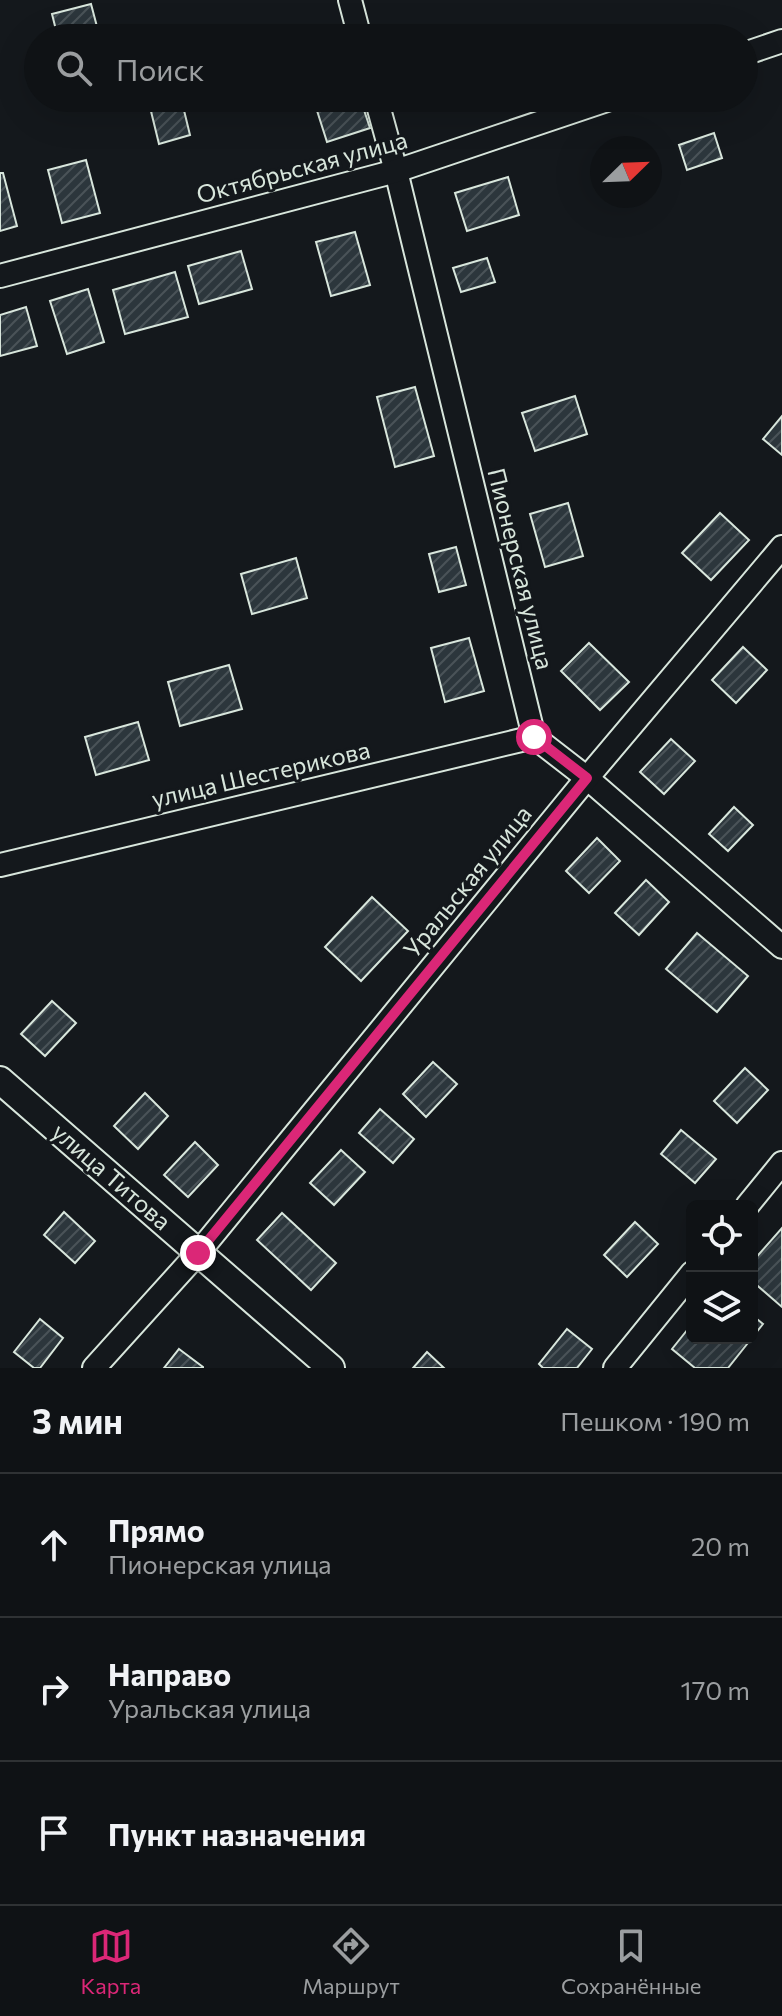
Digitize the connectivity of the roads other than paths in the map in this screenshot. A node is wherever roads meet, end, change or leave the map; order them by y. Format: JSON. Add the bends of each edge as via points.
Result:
{"nodes":[{"id":1,"x":350,"y":0,"type":"edge"},
{"id":2,"x":356,"y":24,"type":"edge"},
{"id":3,"x":782,"y":41,"type":"edge"},
{"id":4,"x":758,"y":49,"type":"edge"},
{"id":5,"x":380,"y":112,"type":"edge"},
{"id":6,"x":571,"y":112,"type":"edge"},
{"id":7,"x":396,"y":171,"type":"junction"},
{"id":8,"x":0,"y":276,"type":"edge"},
{"id":9,"x":782,"y":547,"type":"edge"},
{"id":10,"x":534,"y":737,"type":"junction"},
{"id":11,"x":587,"y":778,"type":"junction"},
{"id":12,"x":0,"y":865,"type":"edge"},
{"id":13,"x":782,"y":947,"type":"edge"},
{"id":14,"x":0,"y":1080,"type":"edge"},
{"id":15,"x":782,"y":1163,"type":"edge"},
{"id":16,"x":752,"y":1200,"type":"edge"},
{"id":17,"x":198,"y":1253,"type":"junction"},
{"id":18,"x":686,"y":1280,"type":"edge"},
{"id":19,"x":94,"y":1368,"type":"edge"},
{"id":20,"x":331,"y":1368,"type":"edge"},
{"id":21,"x":615,"y":1368,"type":"edge"}],
"edges":[{"from":1,"to":2,"type":"street"},
{"from":3,"to":4,"type":"street"},
{"from":5,"to":7,"type":"street","name":"Пионерская улица"},
{"from":6,"to":7,"type":"street","name":"Октябрьская улица"},
{"from":7,"to":8,"type":"street","name":"Октябрьская улица"},
{"from":7,"to":10,"type":"street","name":"Пионерская улица"},
{"from":9,"to":11,"type":"street","name":"Уральская улица"},
{"from":10,"to":11,"type":"street"},
{"from":10,"to":12,"type":"street","name":"улица Шестерикова"},
{"from":11,"to":13,"type":"street"},
{"from":11,"to":17,"type":"street","name":"Уральская улица"},
{"from":14,"to":17,"type":"street","name":"улица Титова"},
{"from":15,"to":16,"type":"street"},
{"from":17,"to":19,"type":"street","name":"Уральская улица"},
{"from":17,"to":20,"type":"street","name":"улица Титова"},
{"from":18,"to":21,"type":"street"}]}
